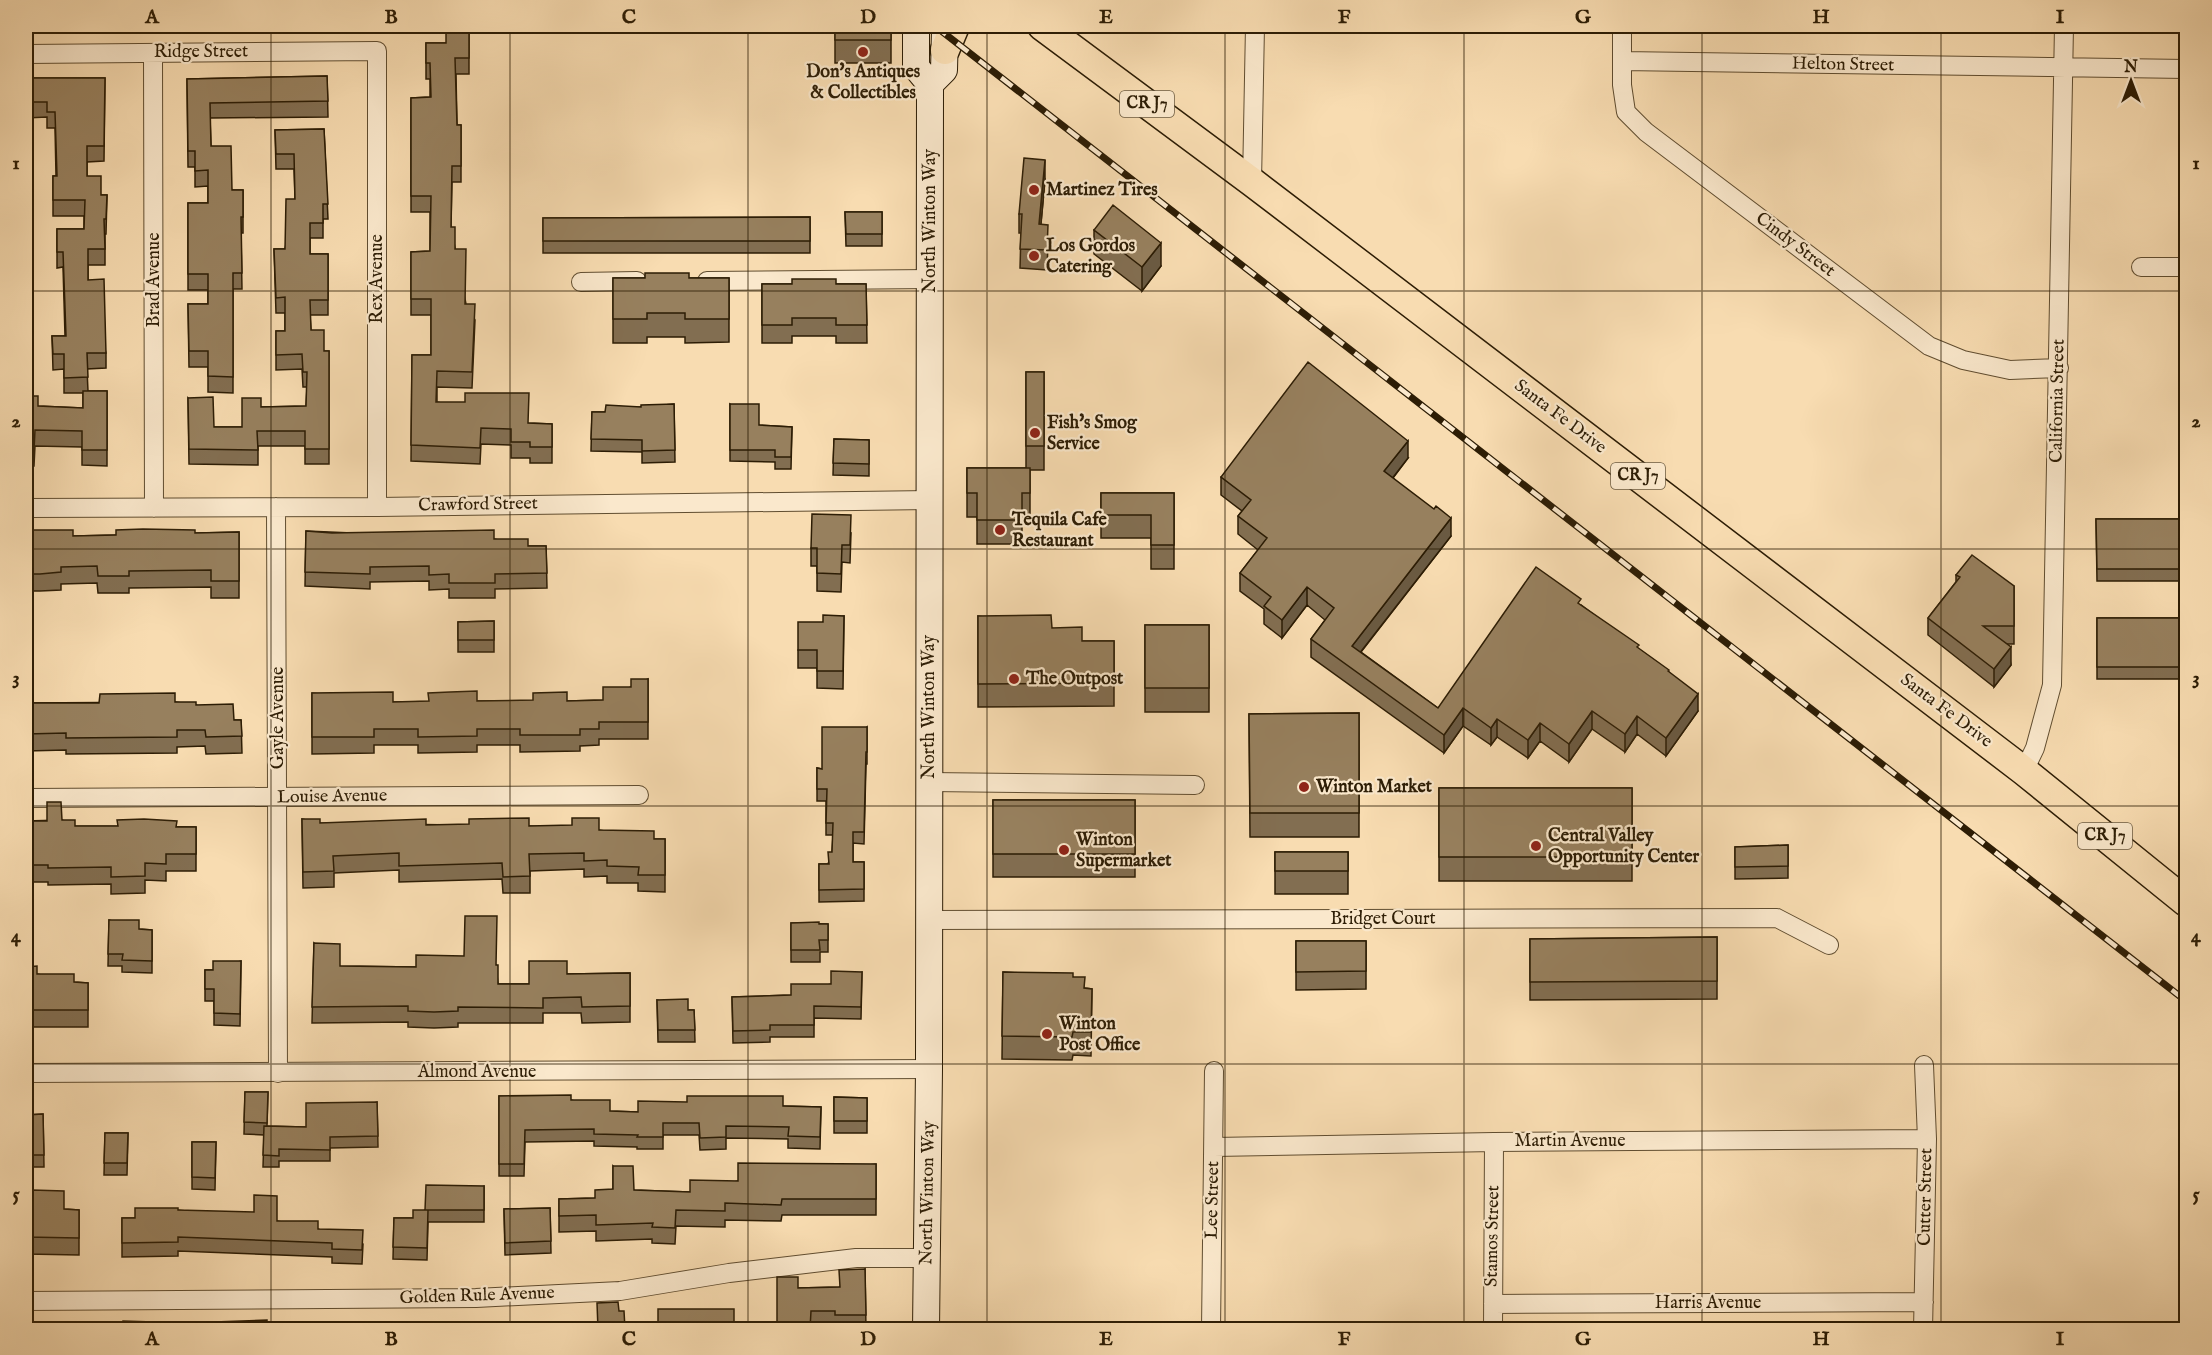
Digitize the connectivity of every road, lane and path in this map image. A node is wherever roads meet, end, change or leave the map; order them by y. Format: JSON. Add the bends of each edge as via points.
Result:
{"nodes":[{"id":1,"x":916,"y":26,"type":"edge"},
{"id":2,"x":1042,"y":26,"type":"edge"},
{"id":3,"x":1255,"y":26,"type":"edge"},
{"id":4,"x":1622,"y":26,"type":"edge"},
{"id":5,"x":2064,"y":26,"type":"edge"},
{"id":6,"x":948,"y":34,"type":"edge"},
{"id":7,"x":377,"y":51,"type":"joint"},
{"id":8,"x":153,"y":52,"type":"junction"},
{"id":9,"x":26,"y":54,"type":"edge"},
{"id":10,"x":1622,"y":61,"type":"junction"},
{"id":11,"x":2064,"y":68,"type":"junction"},
{"id":12,"x":2187,"y":69,"type":"edge"},
{"id":13,"x":930,"y":84,"type":"junction"},
{"id":14,"x":1252,"y":182,"type":"junction"},
{"id":15,"x":2141,"y":267,"type":"dead end"},
{"id":16,"x":2187,"y":267,"type":"edge"},
{"id":17,"x":930,"y":279,"type":"junction"},
{"id":18,"x":651,"y":281,"type":"edge"},
{"id":19,"x":686,"y":281,"type":"edge"},
{"id":20,"x":581,"y":282,"type":"dead end"},
{"id":21,"x":2059,"y":368,"type":"junction"},
{"id":22,"x":930,"y":500,"type":"junction"},
{"id":23,"x":276,"y":507,"type":"junction"},
{"id":24,"x":377,"y":507,"type":"junction"},
{"id":25,"x":26,"y":508,"type":"edge"},
{"id":26,"x":154,"y":508,"type":"junction"},
{"id":27,"x":2024,"y":771,"type":"junction"},
{"id":28,"x":929,"y":782,"type":"junction"},
{"id":29,"x":1195,"y":785,"type":"dead end"},
{"id":30,"x":639,"y":795,"type":"dead end"},
{"id":31,"x":26,"y":798,"type":"edge"},
{"id":32,"x":278,"y":798,"type":"junction"},
{"id":33,"x":2187,"y":902,"type":"edge"},
{"id":34,"x":929,"y":920,"type":"junction"},
{"id":35,"x":1829,"y":945,"type":"dead end"},
{"id":36,"x":1924,"y":1065,"type":"dead end"},
{"id":37,"x":929,"y":1069,"type":"junction"},
{"id":38,"x":1214,"y":1071,"type":"dead end"},
{"id":39,"x":26,"y":1073,"type":"edge"},
{"id":40,"x":278,"y":1073,"type":"junction"},
{"id":41,"x":1927,"y":1139,"type":"junction"},
{"id":42,"x":1494,"y":1142,"type":"junction"},
{"id":43,"x":1215,"y":1147,"type":"junction"},
{"id":44,"x":927,"y":1258,"type":"junction"},
{"id":45,"x":26,"y":1301,"type":"edge"},
{"id":46,"x":1924,"y":1302,"type":"junction"},
{"id":47,"x":1493,"y":1304,"type":"junction"},
{"id":48,"x":926,"y":1329,"type":"edge"},
{"id":49,"x":1211,"y":1329,"type":"edge"},
{"id":50,"x":1492,"y":1329,"type":"edge"},
{"id":51,"x":1923,"y":1329,"type":"edge"}],
"edges":[{"from":1,"to":13,"type":"main road","name":"North Winton Way","via":[[916,67]]},
{"from":2,"to":14,"type":"main road","name":"Santa Fe Drive","number":"CR J7"},
{"from":3,"to":14,"type":"street"},
{"from":4,"to":10,"type":"street","name":"Cindy Street"},
{"from":5,"to":11,"type":"street","name":"California Street"},
{"from":6,"to":13,"type":"main road","via":[[944,70]]},
{"from":7,"to":8,"type":"street","name":"Ridge Street"},
{"from":7,"to":24,"type":"street","name":"Rex Avenue"},
{"from":8,"to":9,"type":"street","name":"Ridge Street"},
{"from":8,"to":26,"type":"street","name":"Brad Avenue"},
{"from":10,"to":11,"type":"street","name":"Helton Street"},
{"from":10,"to":21,"type":"street","name":"Cindy Street","via":[[1626,112],[1646,132],[1929,346],[1963,360],[2010,370]]},
{"from":11,"to":12,"type":"street","name":"Helton Street"},
{"from":11,"to":21,"type":"street","name":"California Street"},
{"from":13,"to":17,"type":"main road","name":"North Winton Way"},
{"from":14,"to":27,"type":"main road","name":"Santa Fe Drive","number":"CR J7"},
{"from":15,"to":16,"type":"street"},
{"from":17,"to":19,"type":"street"},
{"from":17,"to":22,"type":"main road","name":"North Winton Way"},
{"from":18,"to":20,"type":"street"},
{"from":21,"to":27,"type":"street","name":"California Street","via":[[2052,685],[2035,748]]},
{"from":22,"to":24,"type":"street","name":"Crawford Street"},
{"from":22,"to":28,"type":"main road","name":"North Winton Way"},
{"from":23,"to":24,"type":"street","name":"Crawford Street"},
{"from":23,"to":26,"type":"street","name":"Crawford Street"},
{"from":23,"to":32,"type":"street","name":"Gayle Avenue"},
{"from":25,"to":26,"type":"street","name":"Crawford Street"},
{"from":27,"to":33,"type":"main road","name":"Santa Fe Drive","number":"CR J7"},
{"from":28,"to":29,"type":"street"},
{"from":28,"to":34,"type":"main road","name":"North Winton Way"},
{"from":30,"to":32,"type":"street","name":"Louise Avenue"},
{"from":31,"to":32,"type":"street","name":"Louise Avenue"},
{"from":32,"to":40,"type":"street","name":"Gayle Avenue"},
{"from":34,"to":35,"type":"street","name":"Bridget Court","via":[[1777,918]]},
{"from":34,"to":37,"type":"main road","name":"North Winton Way"},
{"from":36,"to":41,"type":"street","name":"Cutter Street"},
{"from":37,"to":40,"type":"street","name":"Almond Avenue"},
{"from":37,"to":44,"type":"main road","name":"North Winton Way"},
{"from":38,"to":43,"type":"street","name":"Lee Street"},
{"from":39,"to":40,"type":"street","name":"Almond Avenue"},
{"from":41,"to":42,"type":"street","name":"Martin Avenue"},
{"from":41,"to":46,"type":"street","name":"Cutter Street"},
{"from":42,"to":43,"type":"street","name":"Martin Avenue"},
{"from":42,"to":47,"type":"street","name":"Stamos Street"},
{"from":43,"to":49,"type":"street","name":"Lee Street"},
{"from":44,"to":45,"type":"street","name":"Golden Rule Avenue","via":[[856,1258],[620,1291],[476,1298]]},
{"from":44,"to":48,"type":"main road","name":"North Winton Way"},
{"from":46,"to":47,"type":"street","name":"Harris Avenue"},
{"from":46,"to":51,"type":"street","name":"Cutter Street"},
{"from":47,"to":50,"type":"street","name":"Stamos Street"}]}
